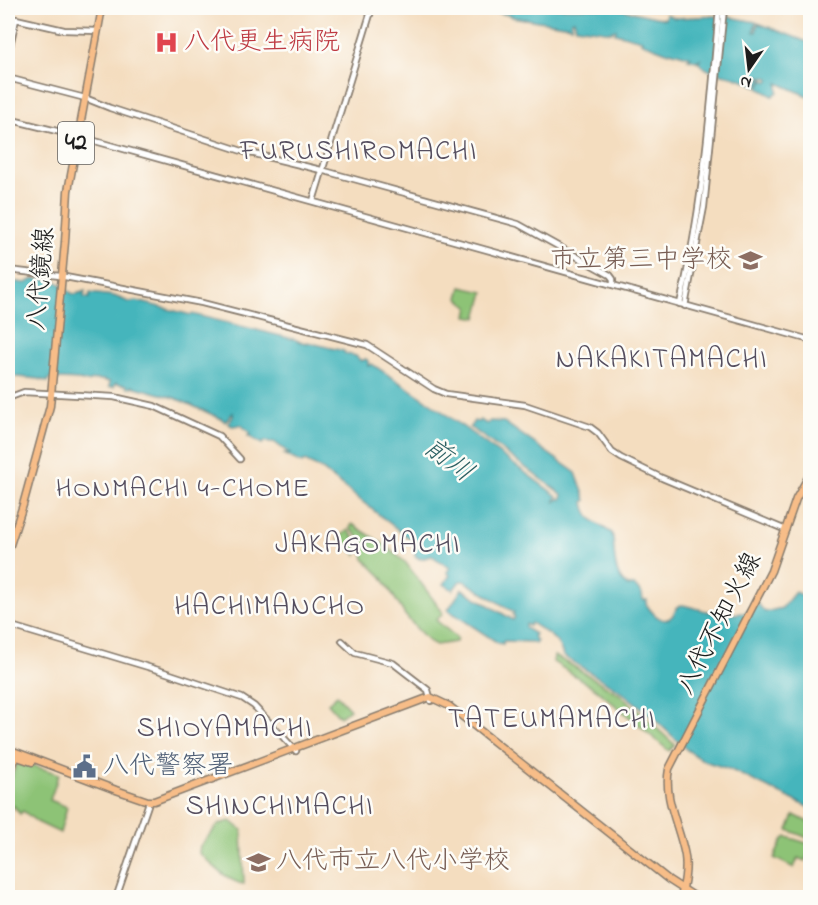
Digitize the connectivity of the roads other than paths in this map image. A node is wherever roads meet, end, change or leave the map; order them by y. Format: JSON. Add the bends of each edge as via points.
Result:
{"nodes":[{"id":1,"x":102,"y":8,"type":"edge"},
{"id":2,"x":372,"y":8,"type":"edge"},
{"id":3,"x":721,"y":8,"type":"edge"},
{"id":4,"x":99,"y":31,"type":"junction"},
{"id":5,"x":8,"y":55,"type":"edge"},
{"id":6,"x":8,"y":78,"type":"edge"},
{"id":7,"x":714,"y":95,"type":"junction"},
{"id":8,"x":85,"y":98,"type":"junction"},
{"id":9,"x":8,"y":118,"type":"edge"},
{"id":10,"x":77,"y":136,"type":"junction"},
{"id":11,"x":321,"y":170,"type":"junction"},
{"id":12,"x":313,"y":201,"type":"junction"},
{"id":13,"x":8,"y":270,"type":"edge"},
{"id":14,"x":62,"y":279,"type":"junction"},
{"id":15,"x":613,"y":285,"type":"junction"},
{"id":16,"x":683,"y":305,"type":"junction"},
{"id":17,"x":810,"y":340,"type":"edge"},
{"id":18,"x":52,"y":392,"type":"junction"},
{"id":19,"x":8,"y":398,"type":"edge"},
{"id":20,"x":240,"y":459,"type":"dead end"},
{"id":21,"x":810,"y":474,"type":"edge"},
{"id":22,"x":786,"y":530,"type":"junction"},
{"id":23,"x":8,"y":551,"type":"edge"},
{"id":24,"x":8,"y":625,"type":"edge"},
{"id":25,"x":342,"y":641,"type":"dead end"},
{"id":26,"x":430,"y":699,"type":"junction"},
{"id":27,"x":8,"y":749,"type":"edge"},
{"id":28,"x":295,"y":750,"type":"junction"},
{"id":29,"x":8,"y":754,"type":"edge"},
{"id":30,"x":17,"y":755,"type":"junction"},
{"id":31,"x":8,"y":768,"type":"edge"},
{"id":32,"x":8,"y":779,"type":"edge"},
{"id":33,"x":148,"y":804,"type":"junction"},
{"id":34,"x":682,"y":893,"type":"edge"},
{"id":35,"x":116,"y":897,"type":"edge"},
{"id":36,"x":689,"y":897,"type":"edge"},
{"id":37,"x":697,"y":897,"type":"edge"}],
"edges":[{"from":1,"to":4,"type":"main road","name":"八代鏡線","number":"42"},
{"from":2,"to":11,"type":"street"},
{"from":3,"to":7,"type":"street"},
{"from":4,"to":5,"type":"street","via":[[64,30],[16,19]]},
{"from":4,"to":8,"type":"main road","name":"八代鏡線","number":"42"},
{"from":6,"to":8,"type":"street"},
{"from":7,"to":16,"type":"street"},
{"from":7,"to":16,"type":"street","via":[[702,224]]},
{"from":8,"to":10,"type":"main road","name":"八代鏡線","number":"42"},
{"from":8,"to":11,"type":"street","via":[[242,151]]},
{"from":9,"to":10,"type":"street"},
{"from":10,"to":12,"type":"street"},
{"from":10,"to":14,"type":"main road","name":"八代鏡線","number":"42","via":[[68,191]]},
{"from":11,"to":12,"type":"street"},
{"from":11,"to":15,"type":"street","via":[[518,224],[610,275]]},
{"from":12,"to":15,"type":"street"},
{"from":13,"to":14,"type":"street"},
{"from":14,"to":18,"type":"main road","name":"八代鏡線","number":"42"},
{"from":14,"to":22,"type":"street","via":[[202,303],[367,345],[446,394],[525,405],[590,427],[621,458]]},
{"from":15,"to":16,"type":"street"},
{"from":16,"to":17,"type":"street"},
{"from":18,"to":19,"type":"street","via":[[24,392]]},
{"from":18,"to":20,"type":"street","via":[[114,397],[154,406],[219,436]]},
{"from":18,"to":23,"type":"main road","name":"八代鏡線","number":"42"},
{"from":21,"to":22,"type":"main road","name":"八代不知火線","via":[[796,499]]},
{"from":22,"to":34,"type":"main road","name":"八代不知火線","via":[[775,563],[669,769],[667,783],[685,857]]},
{"from":24,"to":28,"type":"street","via":[[242,698]]},
{"from":25,"to":26,"type":"street","via":[[355,653],[393,663],[428,690]]},
{"from":26,"to":28,"type":"main road"},
{"from":26,"to":34,"type":"main road"},
{"from":27,"to":30,"type":"main road"},
{"from":28,"to":30,"type":"main road","via":[[154,801]]},
{"from":28,"to":33,"type":"main road","via":[[155,805]]},
{"from":29,"to":30,"type":"main road"},
{"from":30,"to":31,"type":"main road"},
{"from":30,"to":32,"type":"main road"},
{"from":30,"to":33,"type":"main road"},
{"from":33,"to":35,"type":"street"},
{"from":34,"to":36,"type":"main road"},
{"from":34,"to":37,"type":"main road"}]}
